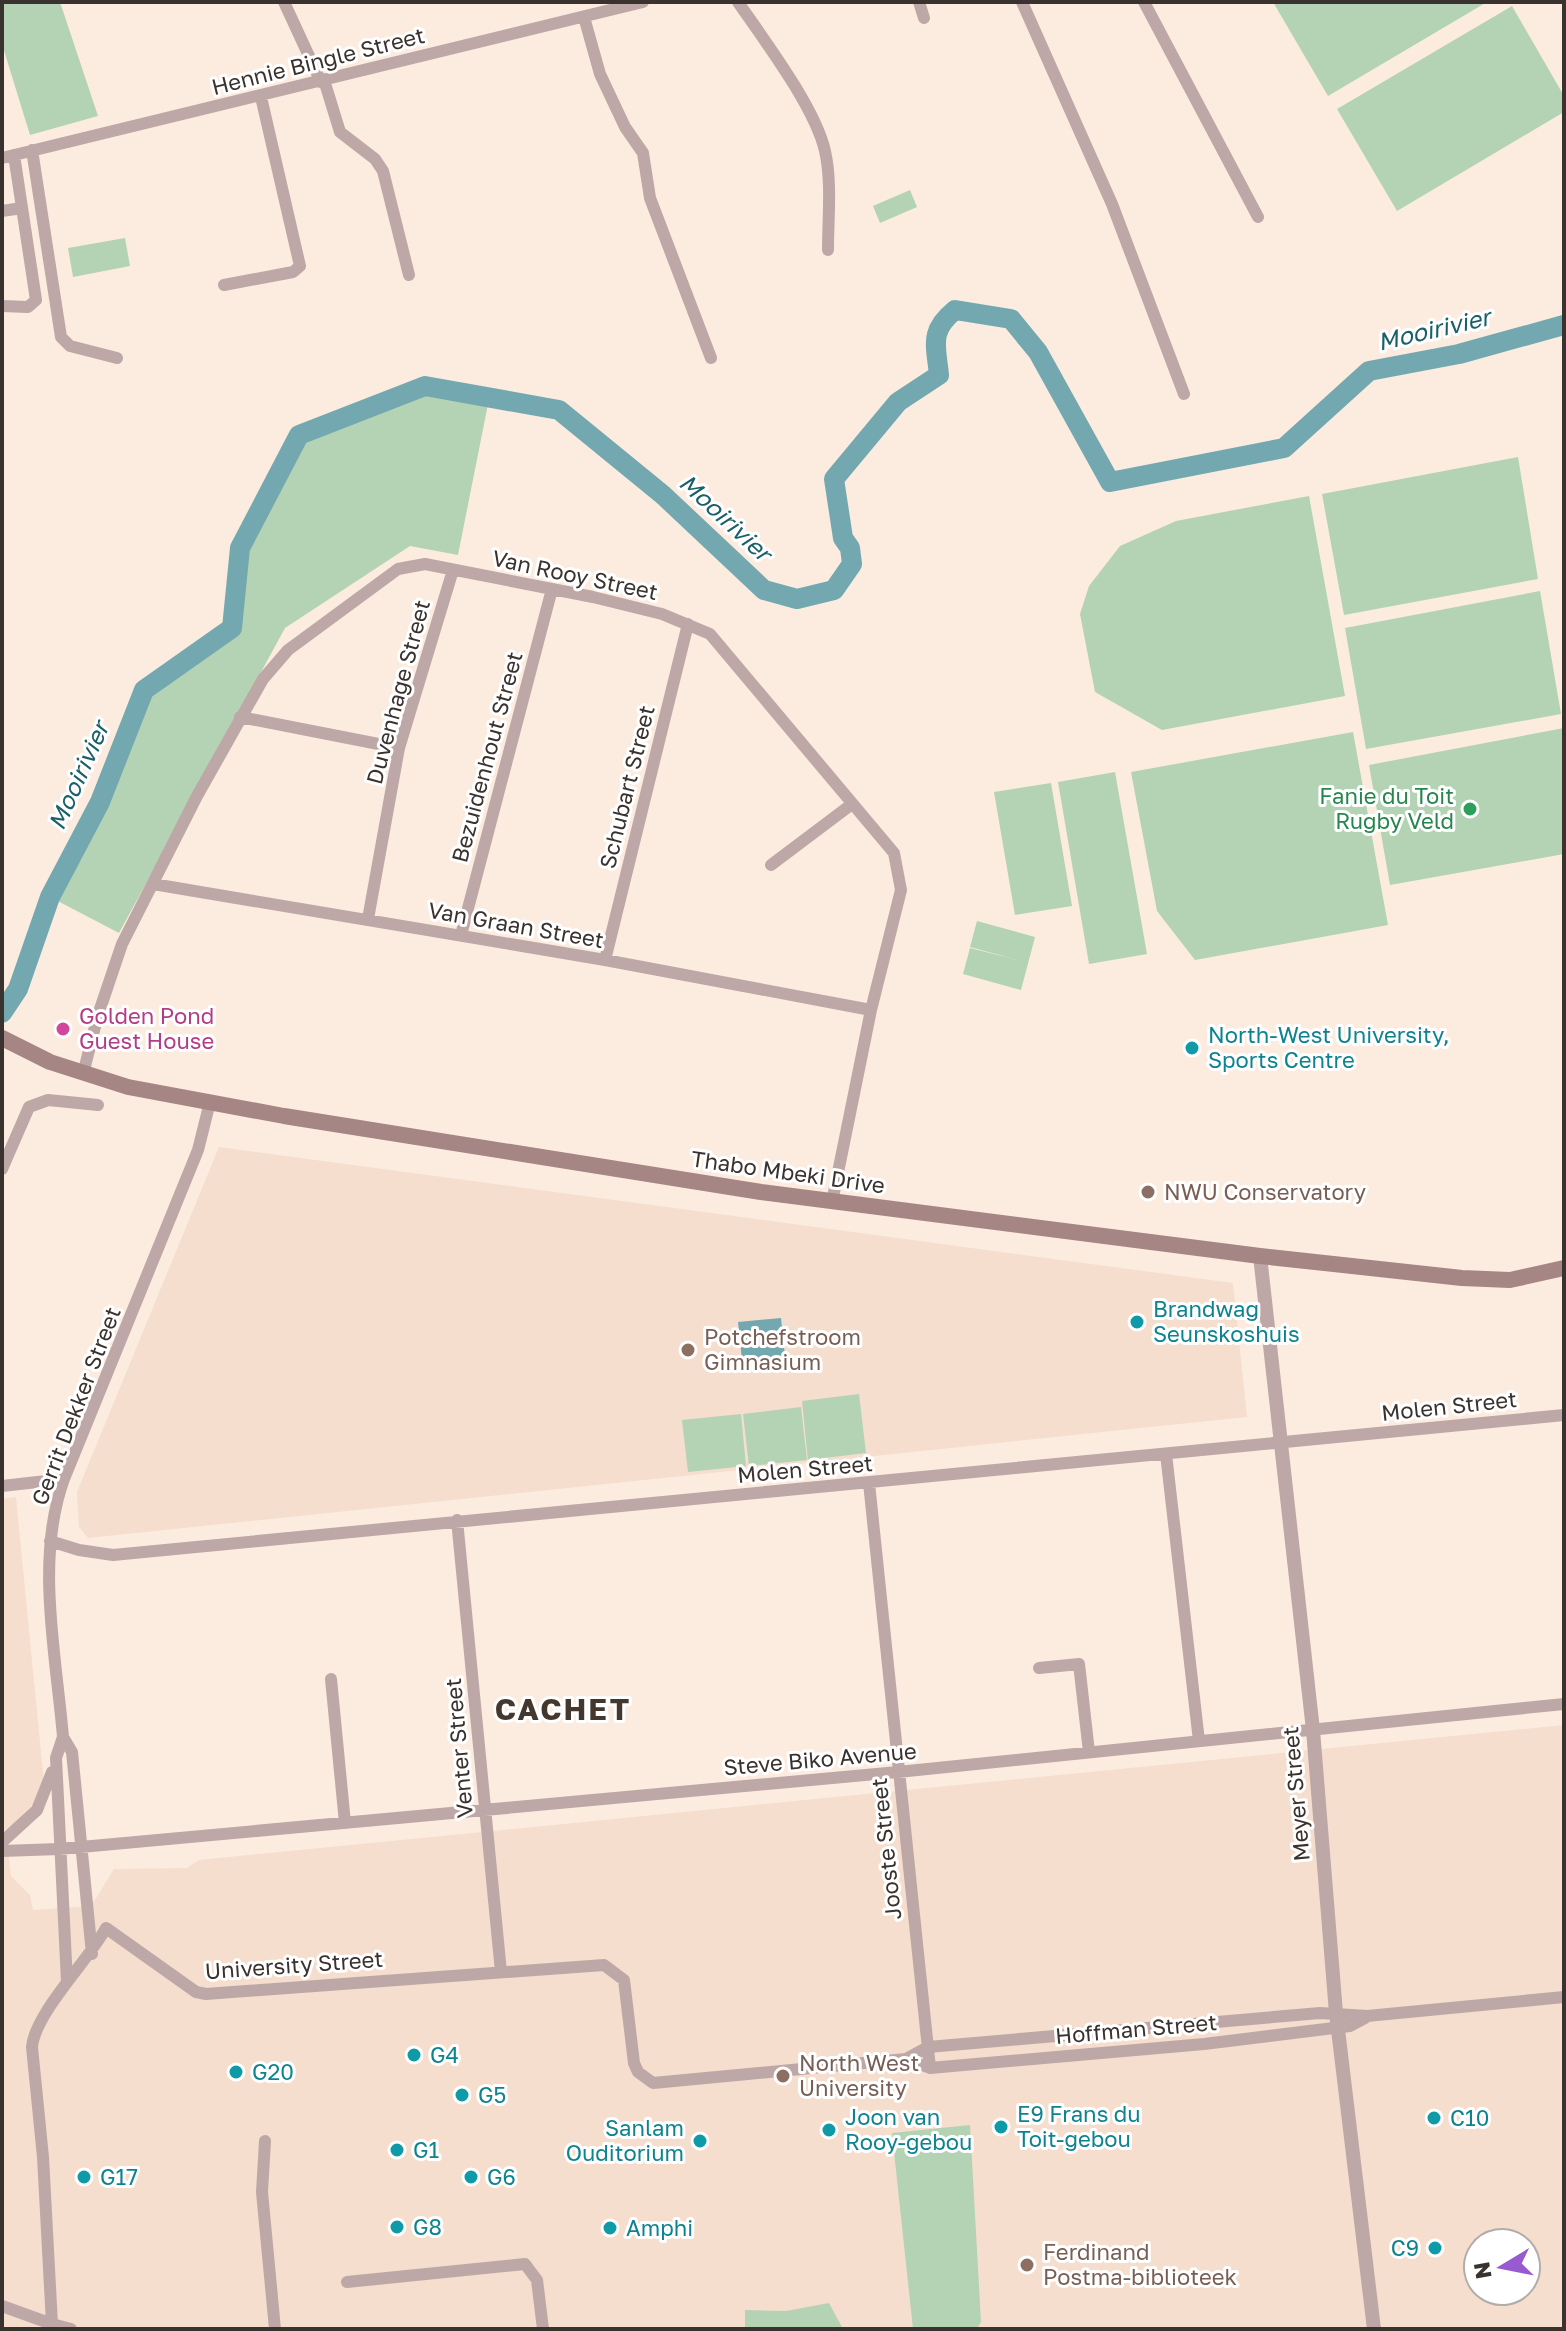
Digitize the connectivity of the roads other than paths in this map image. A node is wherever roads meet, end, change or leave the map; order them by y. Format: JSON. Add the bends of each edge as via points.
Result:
{"nodes":[{"id":1,"x":284,"y":2,"type":"edge"},
{"id":2,"x":643,"y":2,"type":"edge"},
{"id":3,"x":738,"y":2,"type":"edge"},
{"id":4,"x":919,"y":2,"type":"edge"},
{"id":5,"x":1022,"y":2,"type":"edge"},
{"id":6,"x":1144,"y":2,"type":"edge"},
{"id":7,"x":584,"y":17,"type":"junction"},
{"id":8,"x":924,"y":18,"type":"dead end"},
{"id":9,"x":322,"y":81,"type":"junction"},
{"id":10,"x":261,"y":97,"type":"junction"},
{"id":11,"x":32,"y":150,"type":"junction"},
{"id":12,"x":8,"y":156,"type":"edge"},
{"id":13,"x":22,"y":208,"type":"junction"},
{"id":14,"x":2,"y":211,"type":"edge"},
{"id":15,"x":1258,"y":217,"type":"dead end"},
{"id":16,"x":828,"y":250,"type":"dead end"},
{"id":17,"x":409,"y":275,"type":"dead end"},
{"id":18,"x":224,"y":285,"type":"dead end"},
{"id":19,"x":2,"y":306,"type":"edge"},
{"id":20,"x":117,"y":358,"type":"dead end"},
{"id":21,"x":711,"y":358,"type":"dead end"},
{"id":22,"x":1184,"y":394,"type":"dead end"},
{"id":23,"x":453,"y":570,"type":"junction"},
{"id":24,"x":552,"y":589,"type":"junction"},
{"id":25,"x":688,"y":624,"type":"junction"},
{"id":26,"x":240,"y":717,"type":"junction"},
{"id":27,"x":399,"y":748,"type":"junction"},
{"id":28,"x":852,"y":804,"type":"junction"},
{"id":29,"x":771,"y":865,"type":"dead end"},
{"id":30,"x":153,"y":884,"type":"junction"},
{"id":31,"x":368,"y":919,"type":"junction"},
{"id":32,"x":461,"y":935,"type":"junction"},
{"id":33,"x":605,"y":960,"type":"junction"},
{"id":34,"x":871,"y":1010,"type":"junction"},
{"id":35,"x":9,"y":1042,"type":"edge"},
{"id":36,"x":83,"y":1074,"type":"junction"},
{"id":37,"x":210,"y":1102,"type":"junction"},
{"id":38,"x":98,"y":1105,"type":"dead end"},
{"id":39,"x":2,"y":1169,"type":"edge"},
{"id":40,"x":832,"y":1202,"type":"junction"},
{"id":41,"x":1260,"y":1256,"type":"junction"},
{"id":42,"x":1564,"y":1268,"type":"edge"},
{"id":43,"x":1564,"y":1415,"type":"edge"},
{"id":44,"x":1279,"y":1444,"type":"junction"},
{"id":45,"x":1166,"y":1454,"type":"junction"},
{"id":46,"x":64,"y":1479,"type":"junction"},
{"id":47,"x":869,"y":1483,"type":"junction"},
{"id":48,"x":2,"y":1486,"type":"edge"},
{"id":49,"x":457,"y":1520,"type":"junction"},
{"id":50,"x":50,"y":1541,"type":"junction"},
{"id":51,"x":1039,"y":1668,"type":"dead end"},
{"id":52,"x":331,"y":1679,"type":"dead end"},
{"id":53,"x":1564,"y":1704,"type":"edge"},
{"id":54,"x":1313,"y":1730,"type":"junction"},
{"id":55,"x":63,"y":1737,"type":"junction"},
{"id":56,"x":1199,"y":1741,"type":"junction"},
{"id":57,"x":1089,"y":1752,"type":"junction"},
{"id":58,"x":56,"y":1758,"type":"junction"},
{"id":59,"x":898,"y":1772,"type":"junction"},
{"id":60,"x":485,"y":1811,"type":"junction"},
{"id":61,"x":345,"y":1823,"type":"junction"},
{"id":62,"x":2,"y":1842,"type":"edge"},
{"id":63,"x":80,"y":1847,"type":"junction"},
{"id":64,"x":59,"y":1849,"type":"junction"},
{"id":65,"x":2,"y":1851,"type":"edge"},
{"id":66,"x":92,"y":1954,"type":"junction"},
{"id":67,"x":501,"y":1972,"type":"junction"},
{"id":68,"x":67,"y":1982,"type":"junction"},
{"id":69,"x":1564,"y":1997,"type":"edge"},
{"id":70,"x":1337,"y":2021,"type":"junction"},
{"id":71,"x":928,"y":2047,"type":"junction"},
{"id":72,"x":906,"y":2059,"type":"junction"},
{"id":73,"x":930,"y":2068,"type":"junction"},
{"id":74,"x":663,"y":2083,"type":"joint"},
{"id":75,"x":265,"y":2141,"type":"dead end"},
{"id":76,"x":347,"y":2282,"type":"dead end"},
{"id":77,"x":2,"y":2306,"type":"edge"},
{"id":78,"x":52,"y":2324,"type":"junction"},
{"id":79,"x":71,"y":2329,"type":"edge"},
{"id":80,"x":275,"y":2329,"type":"edge"},
{"id":81,"x":543,"y":2329,"type":"edge"},
{"id":82,"x":1374,"y":2329,"type":"edge"}],
"edges":[{"from":1,"to":9,"type":"street"},
{"from":2,"to":7,"type":"street","name":"Hennie Bingle Street"},
{"from":3,"to":16,"type":"street","via":[[823,141]]},
{"from":4,"to":8,"type":"street"},
{"from":5,"to":22,"type":"street","via":[[1112,204]]},
{"from":6,"to":15,"type":"street"},
{"from":7,"to":9,"type":"street","name":"Hennie Bingle Street"},
{"from":7,"to":21,"type":"street","via":[[600,74],[643,153],[650,198]]},
{"from":9,"to":10,"type":"street","name":"Hennie Bingle Street"},
{"from":9,"to":17,"type":"street","via":[[340,132],[383,171]]},
{"from":10,"to":11,"type":"street","name":"Hennie Bingle Street"},
{"from":10,"to":18,"type":"street","via":[[300,266],[293,272]]},
{"from":11,"to":12,"type":"street","name":"Hennie Bingle Street"},
{"from":11,"to":20,"type":"street","via":[[61,337],[70,346]]},
{"from":12,"to":13,"type":"street"},
{"from":13,"to":14,"type":"street"},
{"from":13,"to":19,"type":"street","via":[[36,300],[28,307]]},
{"from":23,"to":24,"type":"street","name":"Van Rooy Street"},
{"from":23,"to":26,"type":"street","name":"Van Rooy Street","via":[[425,564],[398,569],[288,650]]},
{"from":23,"to":27,"type":"street","name":"Duvenhage Street"},
{"from":24,"to":25,"type":"street","name":"Van Rooy Street"},
{"from":24,"to":32,"type":"street","name":"Bezuidenhout Street"},
{"from":25,"to":28,"type":"street","name":"Van Rooy Street","via":[[710,634]]},
{"from":25,"to":33,"type":"street","name":"Schubart Street"},
{"from":26,"to":27,"type":"street"},
{"from":26,"to":30,"type":"street","name":"Van Rooy Street"},
{"from":27,"to":31,"type":"street","name":"Duvenhage Street"},
{"from":28,"to":29,"type":"street"},
{"from":28,"to":34,"type":"street","name":"Van Rooy Street","via":[[894,853],[901,890]]},
{"from":30,"to":31,"type":"street","name":"Van Graan Street"},
{"from":30,"to":36,"type":"street","name":"Van Rooy Street","via":[[122,944]]},
{"from":31,"to":32,"type":"street","name":"Van Graan Street"},
{"from":32,"to":33,"type":"street","name":"Van Graan Street"},
{"from":33,"to":34,"type":"street","name":"Van Graan Street"},
{"from":34,"to":40,"type":"street","name":"Van Rooy Street"},
{"from":35,"to":36,"type":"main road","name":"Thabo Mbeki Drive"},
{"from":36,"to":37,"type":"main road","name":"Thabo Mbeki Drive"},
{"from":37,"to":40,"type":"main road","name":"Thabo Mbeki Drive"},
{"from":37,"to":46,"type":"street","name":"Gerrit Dekker Street","via":[[204,1133],[164,1239]]},
{"from":38,"to":39,"type":"street","via":[[48,1100],[29,1107]]},
{"from":40,"to":41,"type":"main road","name":"Thabo Mbeki Drive"},
{"from":41,"to":42,"type":"main road","name":"Thabo Mbeki Drive","via":[[1489,1281]]},
{"from":41,"to":44,"type":"street","name":"Meyer Street"},
{"from":43,"to":44,"type":"street","name":"Molen Street"},
{"from":44,"to":45,"type":"street","name":"Molen Street"},
{"from":44,"to":54,"type":"street","name":"Meyer Street"},
{"from":45,"to":47,"type":"street","name":"Molen Street"},
{"from":45,"to":56,"type":"street"},
{"from":46,"to":48,"type":"street"},
{"from":46,"to":50,"type":"street","name":"Gerrit Dekker Street"},
{"from":47,"to":49,"type":"street","name":"Molen Street"},
{"from":47,"to":59,"type":"street","name":"Jooste Street"},
{"from":49,"to":50,"type":"street","name":"Molen Street","via":[[113,1555]]},
{"from":49,"to":60,"type":"street","name":"Venter Street"},
{"from":50,"to":55,"type":"street","name":"Gerrit Dekker Street"},
{"from":51,"to":57,"type":"street","via":[[1079,1664]]},
{"from":52,"to":61,"type":"street"},
{"from":53,"to":54,"type":"street","name":"Steve Biko Avenue"},
{"from":54,"to":56,"type":"street","name":"Steve Biko Avenue"},
{"from":54,"to":70,"type":"street","name":"Meyer Street"},
{"from":55,"to":58,"type":"street","name":"Gerrit Dekker Street"},
{"from":55,"to":63,"type":"street","name":"Gerrit Dekker Street","via":[[72,1752]]},
{"from":56,"to":57,"type":"street","name":"Steve Biko Avenue"},
{"from":57,"to":59,"type":"street","name":"Steve Biko Avenue"},
{"from":58,"to":62,"type":"street","via":[[37,1810]]},
{"from":58,"to":64,"type":"street","name":"Gerrit Dekker Street"},
{"from":59,"to":60,"type":"street","name":"Steve Biko Avenue"},
{"from":59,"to":71,"type":"street","name":"Jooste Street"},
{"from":60,"to":61,"type":"street","name":"Steve Biko Avenue"},
{"from":60,"to":67,"type":"street","name":"Venter Street"},
{"from":61,"to":63,"type":"street","name":"Steve Biko Avenue"},
{"from":63,"to":64,"type":"street","name":"Steve Biko Avenue"},
{"from":63,"to":66,"type":"street","name":"Gerrit Dekker Street"},
{"from":64,"to":65,"type":"street","name":"Steve Biko Avenue"},
{"from":64,"to":68,"type":"street","name":"Gerrit Dekker Street"},
{"from":66,"to":67,"type":"street","name":"University Street","via":[[106,1928],[206,1994]]},
{"from":66,"to":68,"type":"street","name":"University Street"},
{"from":67,"to":74,"type":"street","name":"University Street","via":[[612,1968],[624,1980],[638,2072],[653,2083]]},
{"from":68,"to":78,"type":"street","name":"University Street","via":[[36,2030],[32,2047]]},
{"from":69,"to":70,"type":"street","name":"Hoffman Street"},
{"from":70,"to":71,"type":"street","name":"Hoffman Street"},
{"from":70,"to":73,"type":"street","name":"Hoffman Street"},
{"from":70,"to":82,"type":"street","name":"Meyer Street"},
{"from":71,"to":72,"type":"street","name":"Hoffman Street"},
{"from":71,"to":73,"type":"street","name":"Jooste Street"},
{"from":72,"to":73,"type":"street","name":"Hoffman Street"},
{"from":72,"to":74,"type":"street","name":"Hoffman Street"},
{"from":75,"to":80,"type":"street","via":[[262,2192]]},
{"from":76,"to":81,"type":"street","via":[[525,2264],[537,2280]]},
{"from":77,"to":78,"type":"street"},
{"from":78,"to":79,"type":"street"}]}
